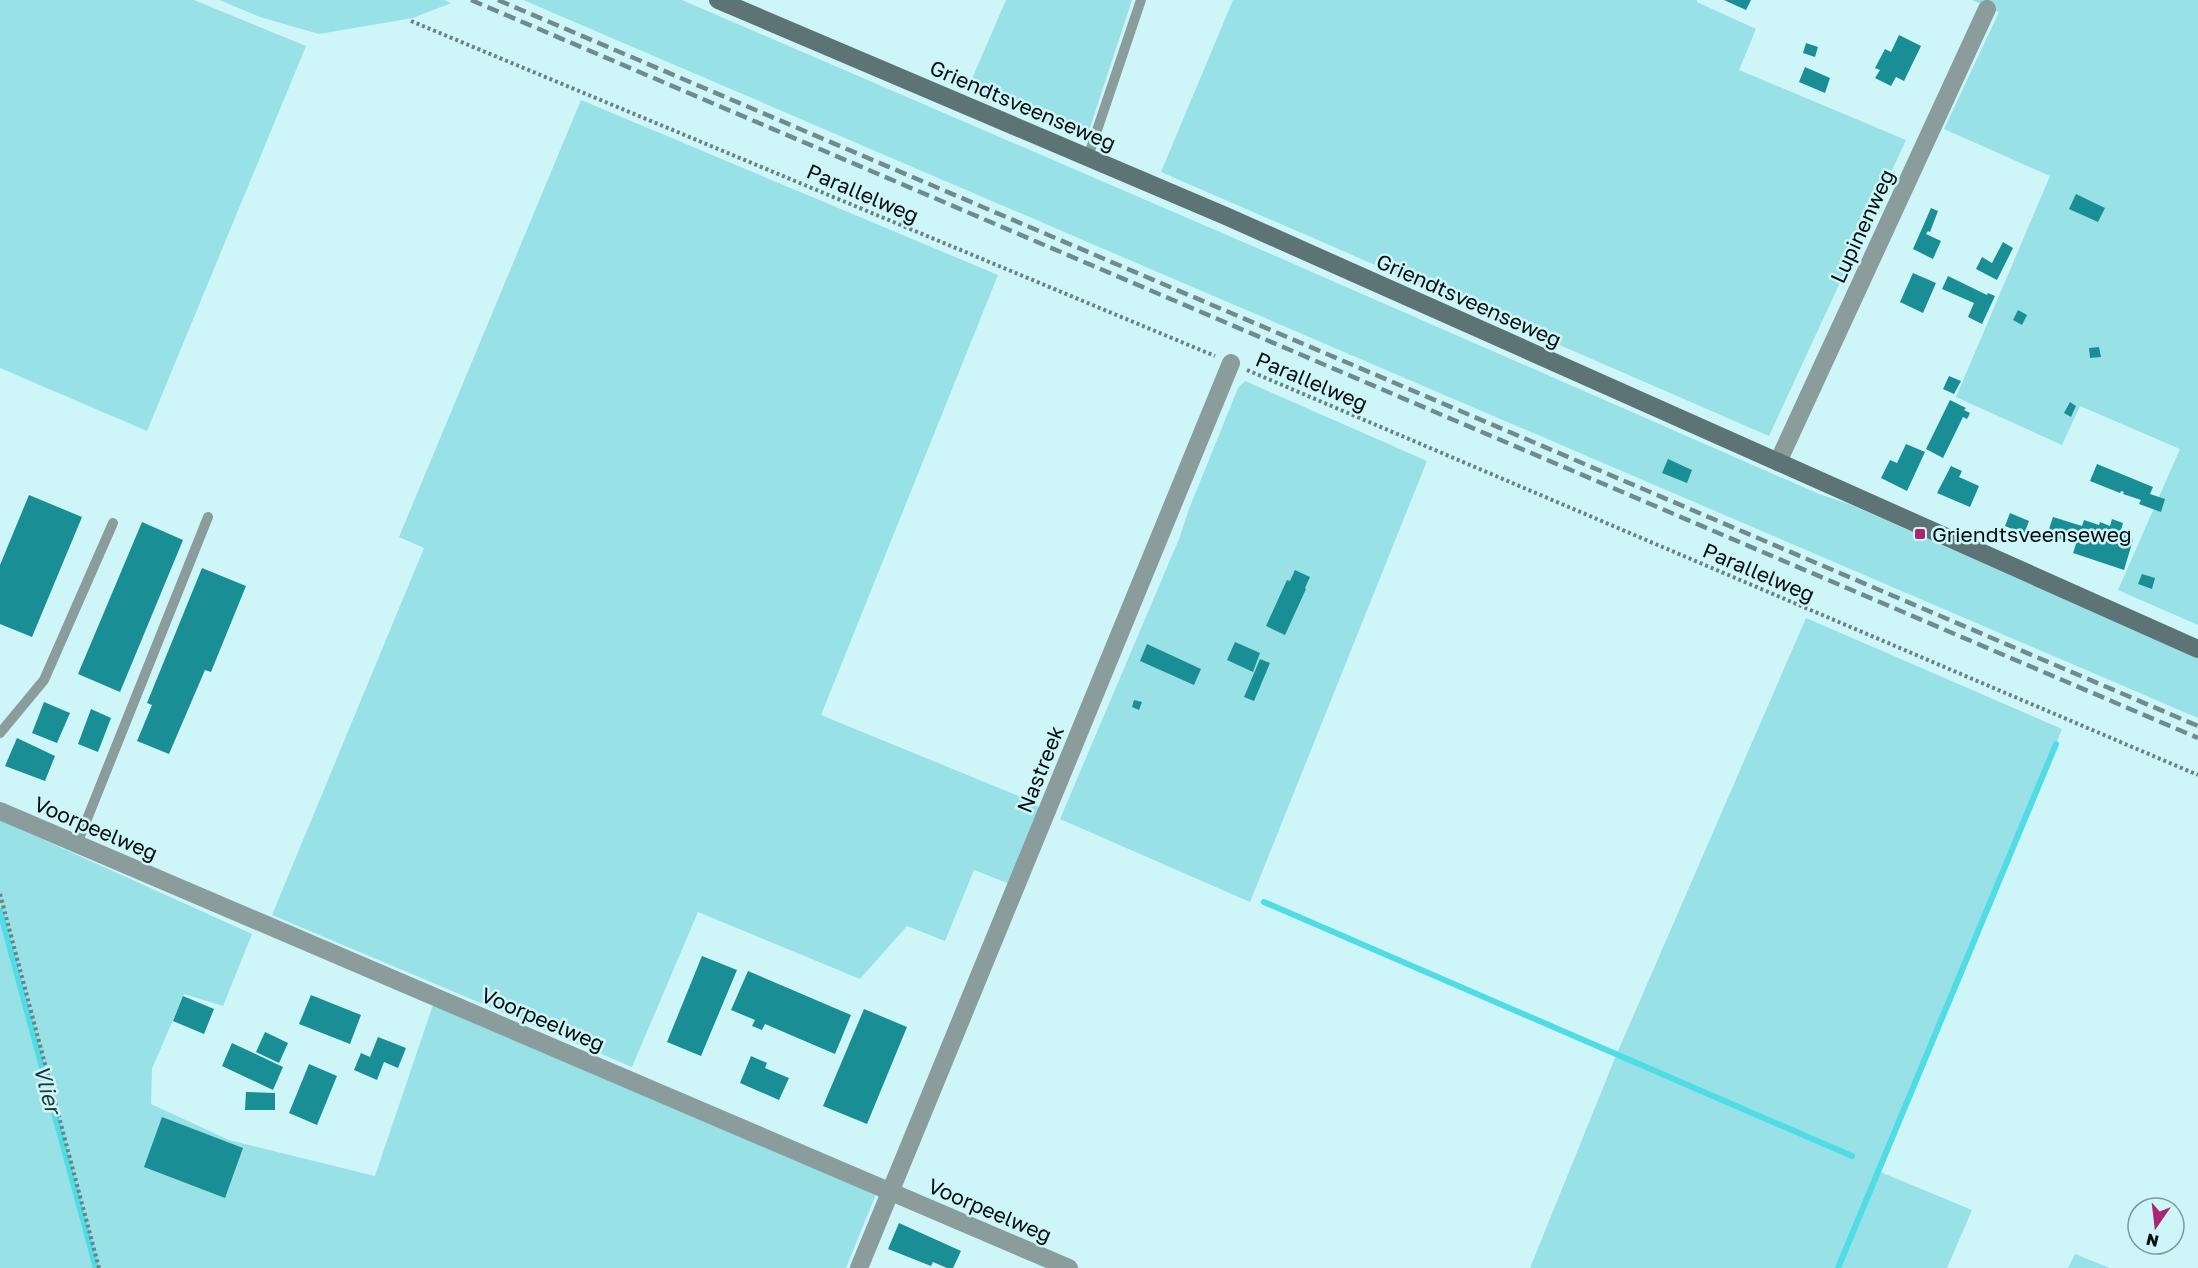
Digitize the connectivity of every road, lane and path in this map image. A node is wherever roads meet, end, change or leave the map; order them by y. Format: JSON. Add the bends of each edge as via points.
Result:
{"nodes":[{"id":1,"x":718,"y":0,"type":"edge"},
{"id":2,"x":1141,"y":0,"type":"edge"},
{"id":3,"x":1987,"y":9,"type":"dead end"},
{"id":4,"x":411,"y":21,"type":"dead end"},
{"id":5,"x":1088,"y":157,"type":"junction"},
{"id":6,"x":1231,"y":363,"type":"junction"},
{"id":7,"x":1778,"y":462,"type":"junction"},
{"id":8,"x":208,"y":517,"type":"dead end"},
{"id":9,"x":113,"y":523,"type":"dead end"},
{"id":10,"x":2198,"y":649,"type":"edge"},
{"id":11,"x":0,"y":733,"type":"edge"},
{"id":12,"x":2198,"y":775,"type":"edge"},
{"id":13,"x":0,"y":811,"type":"edge"},
{"id":14,"x":77,"y":844,"type":"junction"},
{"id":15,"x":0,"y":894,"type":"edge"},
{"id":16,"x":891,"y":1192,"type":"junction"},
{"id":17,"x":99,"y":1268,"type":"edge"},
{"id":18,"x":859,"y":1268,"type":"edge"},
{"id":19,"x":1069,"y":1268,"type":"edge"}],
"edges":[{"from":1,"to":5,"type":"street","name":"Griendtsveenseweg"},
{"from":2,"to":5,"type":"lane"},
{"from":3,"to":7,"type":"street","name":"Lupinenweg"},
{"from":4,"to":6,"type":"path","name":"Parallelweg"},
{"from":5,"to":7,"type":"street","name":"Griendtsveenseweg"},
{"from":6,"to":12,"type":"path","name":"Parallelweg"},
{"from":6,"to":16,"type":"street","name":"Nastreek"},
{"from":7,"to":10,"type":"street","name":"Griendtsveenseweg"},
{"from":8,"to":14,"type":"lane"},
{"from":9,"to":11,"type":"lane","via":[[44,680]]},
{"from":13,"to":14,"type":"street","name":"Voorpeelweg"},
{"from":14,"to":16,"type":"street","name":"Voorpeelweg"},
{"from":15,"to":17,"type":"path"},
{"from":16,"to":18,"type":"street","name":"Nastreek"},
{"from":16,"to":19,"type":"street","name":"Voorpeelweg"}]}
